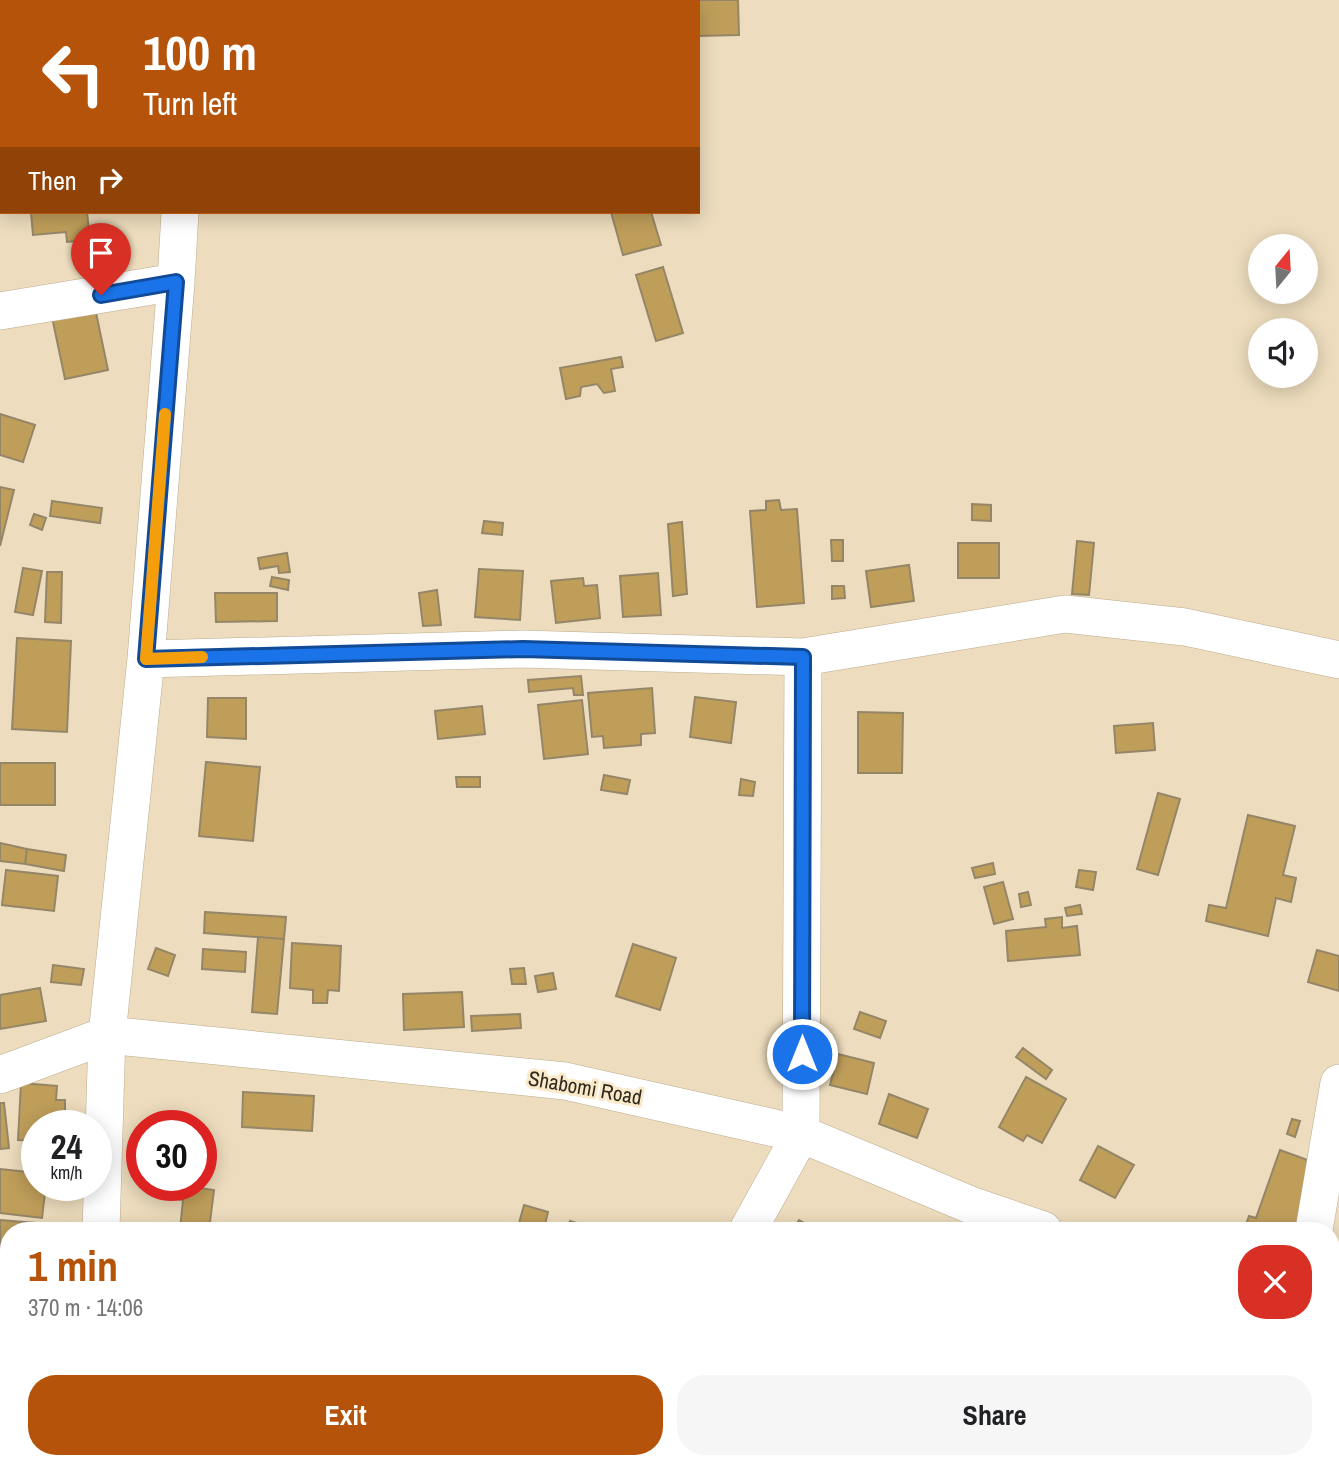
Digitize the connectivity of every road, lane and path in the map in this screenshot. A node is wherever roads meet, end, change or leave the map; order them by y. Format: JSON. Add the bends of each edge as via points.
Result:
{"nodes":[{"id":1,"x":180,"y":214,"type":"edge"},
{"id":2,"x":176,"y":282,"type":"junction"},
{"id":3,"x":0,"y":311,"type":"edge"},
{"id":4,"x":803,"y":657,"type":"junction"},
{"id":5,"x":146,"y":659,"type":"junction"},
{"id":6,"x":1339,"y":660,"type":"edge"},
{"id":7,"x":107,"y":1035,"type":"junction"},
{"id":8,"x":0,"y":1075,"type":"edge"},
{"id":9,"x":1339,"y":1083,"type":"edge"},
{"id":10,"x":801,"y":1134,"type":"junction"},
{"id":11,"x":101,"y":1222,"type":"edge"},
{"id":12,"x":752,"y":1222,"type":"edge"},
{"id":13,"x":1020,"y":1222,"type":"edge"},
{"id":14,"x":1315,"y":1222,"type":"edge"}],
"edges":[{"from":1,"to":2,"type":"street"},
{"from":2,"to":3,"type":"street"},
{"from":2,"to":5,"type":"street"},
{"from":4,"to":5,"type":"street","via":[[523,649]]},
{"from":4,"to":6,"type":"street","via":[[1065,614],[1185,627]]},
{"from":4,"to":10,"type":"street"},
{"from":5,"to":7,"type":"street"},
{"from":7,"to":8,"type":"street"},
{"from":7,"to":10,"type":"street","name":"Shabomi Road","via":[[565,1081]]},
{"from":7,"to":11,"type":"street"},
{"from":9,"to":14,"type":"street"},
{"from":10,"to":12,"type":"street"},
{"from":10,"to":13,"type":"street","name":"Shabomi Road"}]}
